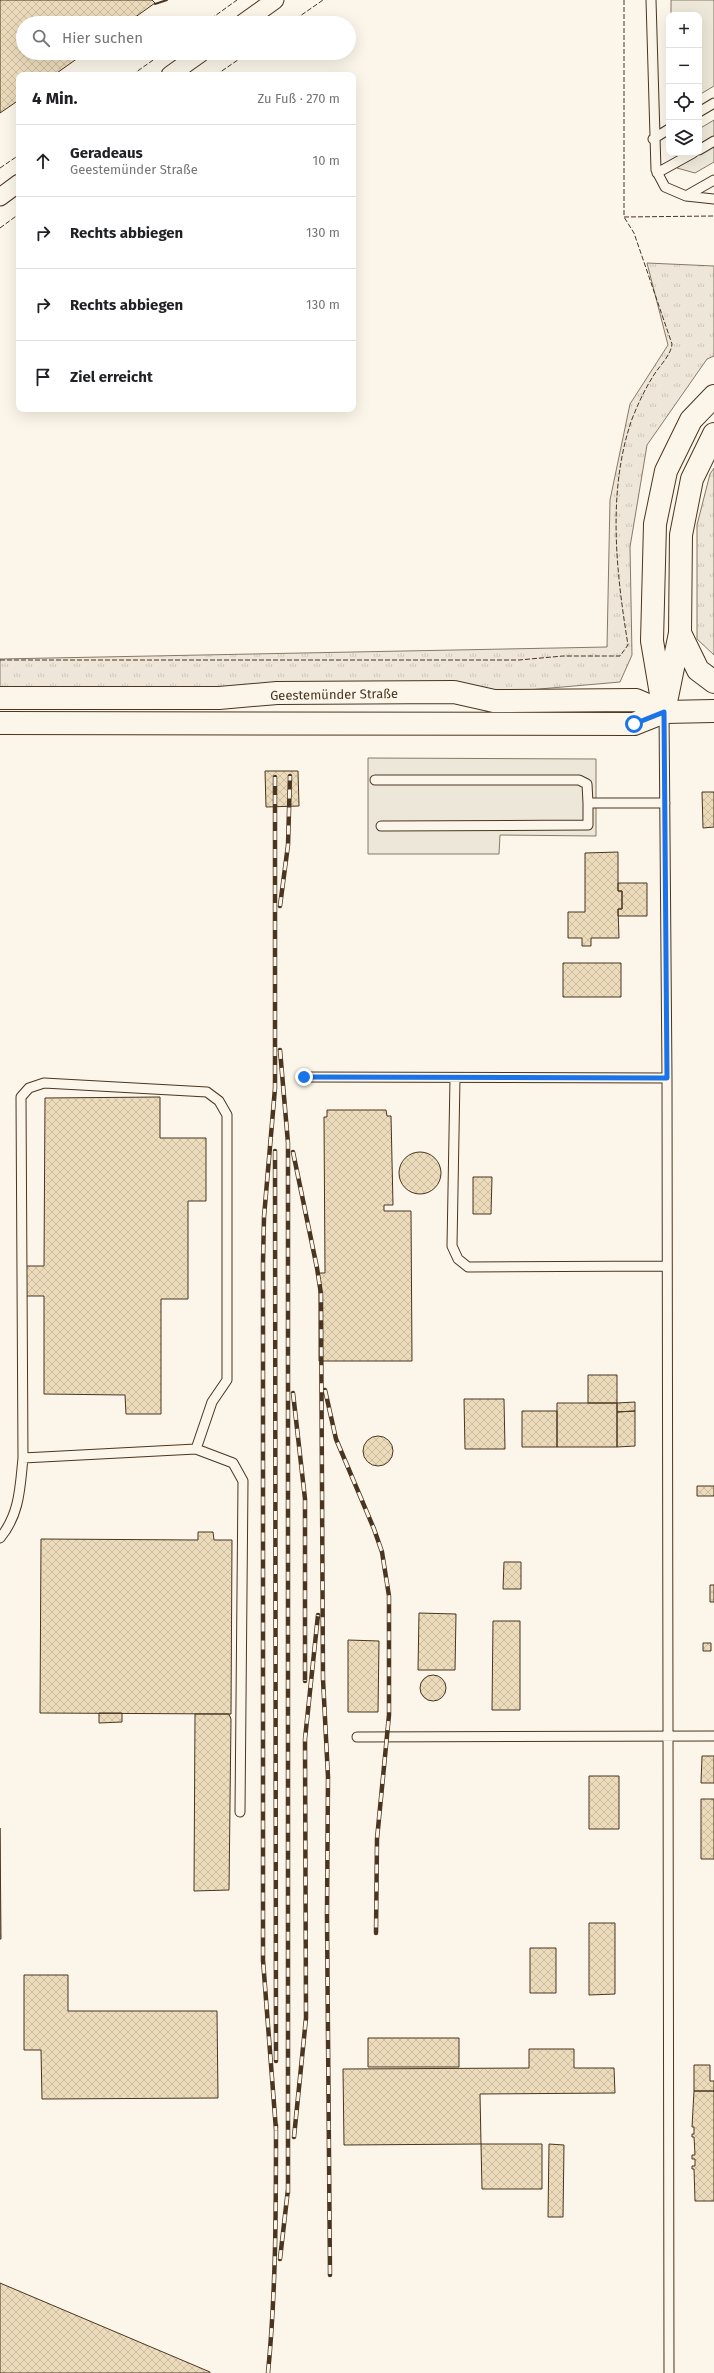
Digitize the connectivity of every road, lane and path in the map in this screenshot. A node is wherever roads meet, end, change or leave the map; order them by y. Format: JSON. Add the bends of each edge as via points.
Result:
{"nodes":[{"id":1,"x":275,"y":0,"type":"edge"},
{"id":2,"x":651,"y":0,"type":"edge"},
{"id":3,"x":253,"y":16,"type":"edge"},
{"id":4,"x":191,"y":60,"type":"edge"},
{"id":5,"x":174,"y":72,"type":"edge"},
{"id":6,"x":714,"y":103,"type":"edge"},
{"id":7,"x":702,"y":110,"type":"edge"},
{"id":8,"x":666,"y":131,"type":"edge"},
{"id":9,"x":653,"y":139,"type":"junction"},
{"id":10,"x":714,"y":141,"type":"edge"},
{"id":11,"x":702,"y":148,"type":"edge"},
{"id":12,"x":688,"y":156,"type":"edge"},
{"id":13,"x":657,"y":173,"type":"junction"},
{"id":14,"x":714,"y":180,"type":"edge"},
{"id":15,"x":16,"y":185,"type":"edge"},
{"id":16,"x":686,"y":196,"type":"junction"},
{"id":17,"x":0,"y":197,"type":"edge"},
{"id":18,"x":714,"y":198,"type":"edge"},
{"id":19,"x":714,"y":396,"type":"edge"},
{"id":20,"x":714,"y":434,"type":"edge"},
{"id":21,"x":680,"y":633,"type":"junction"},
{"id":22,"x":714,"y":682,"type":"edge"},
{"id":23,"x":0,"y":698,"type":"edge"},
{"id":24,"x":714,"y":711,"type":"edge"},
{"id":25,"x":664,"y":712,"type":"junction"},
{"id":26,"x":0,"y":723,"type":"edge"},
{"id":27,"x":375,"y":780,"type":"dead end"},
{"id":28,"x":588,"y":803,"type":"junction"},
{"id":29,"x":665,"y":803,"type":"junction"},
{"id":30,"x":381,"y":826,"type":"dead end"},
{"id":31,"x":304,"y":1077,"type":"dead end"},
{"id":32,"x":455,"y":1078,"type":"junction"},
{"id":33,"x":667,"y":1078,"type":"junction"},
{"id":34,"x":667,"y":1266,"type":"junction"},
{"id":35,"x":196,"y":1449,"type":"junction"},
{"id":36,"x":23,"y":1458,"type":"junction"},
{"id":37,"x":0,"y":1538,"type":"edge"},
{"id":38,"x":668,"y":1736,"type":"junction"},
{"id":39,"x":714,"y":1736,"type":"edge"},
{"id":40,"x":357,"y":1737,"type":"dead end"},
{"id":41,"x":240,"y":1812,"type":"dead end"},
{"id":42,"x":669,"y":2373,"type":"edge"}],
"edges":[{"from":1,"to":3,"type":"street"},
{"from":2,"to":9,"type":"lane"},
{"from":4,"to":5,"type":"street"},
{"from":6,"to":7,"type":"lane"},
{"from":8,"to":9,"type":"lane"},
{"from":9,"to":13,"type":"lane"},
{"from":10,"to":11,"type":"lane"},
{"from":12,"to":13,"type":"lane"},
{"from":13,"to":16,"type":"lane","via":[[665,187]]},
{"from":14,"to":16,"type":"lane"},
{"from":15,"to":17,"type":"street"},
{"from":16,"to":18,"type":"lane"},
{"from":19,"to":25,"type":"main road","via":[[690,420],[666,471],[655,524],[652,641]]},
{"from":20,"to":21,"type":"main road","via":[[692,478],[680,535]]},
{"from":21,"to":22,"type":"main road","via":[[698,670]]},
{"from":21,"to":25,"type":"main road"},
{"from":23,"to":25,"type":"main road","name":"Geestemünder Straße","via":[[219,698],[277,693],[454,692],[494,702],[636,700]]},
{"from":24,"to":25,"type":"main road","name":"Geestemünder Straße"},
{"from":25,"to":26,"type":"main road","name":"Geestemünder Straße","via":[[634,724]]},
{"from":25,"to":29,"type":"lane"},
{"from":27,"to":28,"type":"lane","via":[[579,780],[587,784]]},
{"from":28,"to":29,"type":"lane"},
{"from":28,"to":30,"type":"lane","via":[[588,825]]},
{"from":29,"to":33,"type":"lane"},
{"from":31,"to":32,"type":"lane"},
{"from":32,"to":33,"type":"lane"},
{"from":32,"to":34,"type":"lane","via":[[452,1246],[458,1259],[468,1267]]},
{"from":33,"to":34,"type":"lane"},
{"from":34,"to":38,"type":"lane"},
{"from":35,"to":36,"type":"lane"},
{"from":35,"to":36,"type":"lane","via":[[212,1402],[227,1380],[227,1115],[219,1101],[207,1092],[44,1083],[29,1088],[22,1097]]},
{"from":35,"to":41,"type":"lane","via":[[234,1463],[243,1481]]},
{"from":36,"to":37,"type":"lane","via":[[18,1506]]},
{"from":38,"to":39,"type":"lane"},
{"from":38,"to":40,"type":"lane"},
{"from":38,"to":42,"type":"lane"}]}
